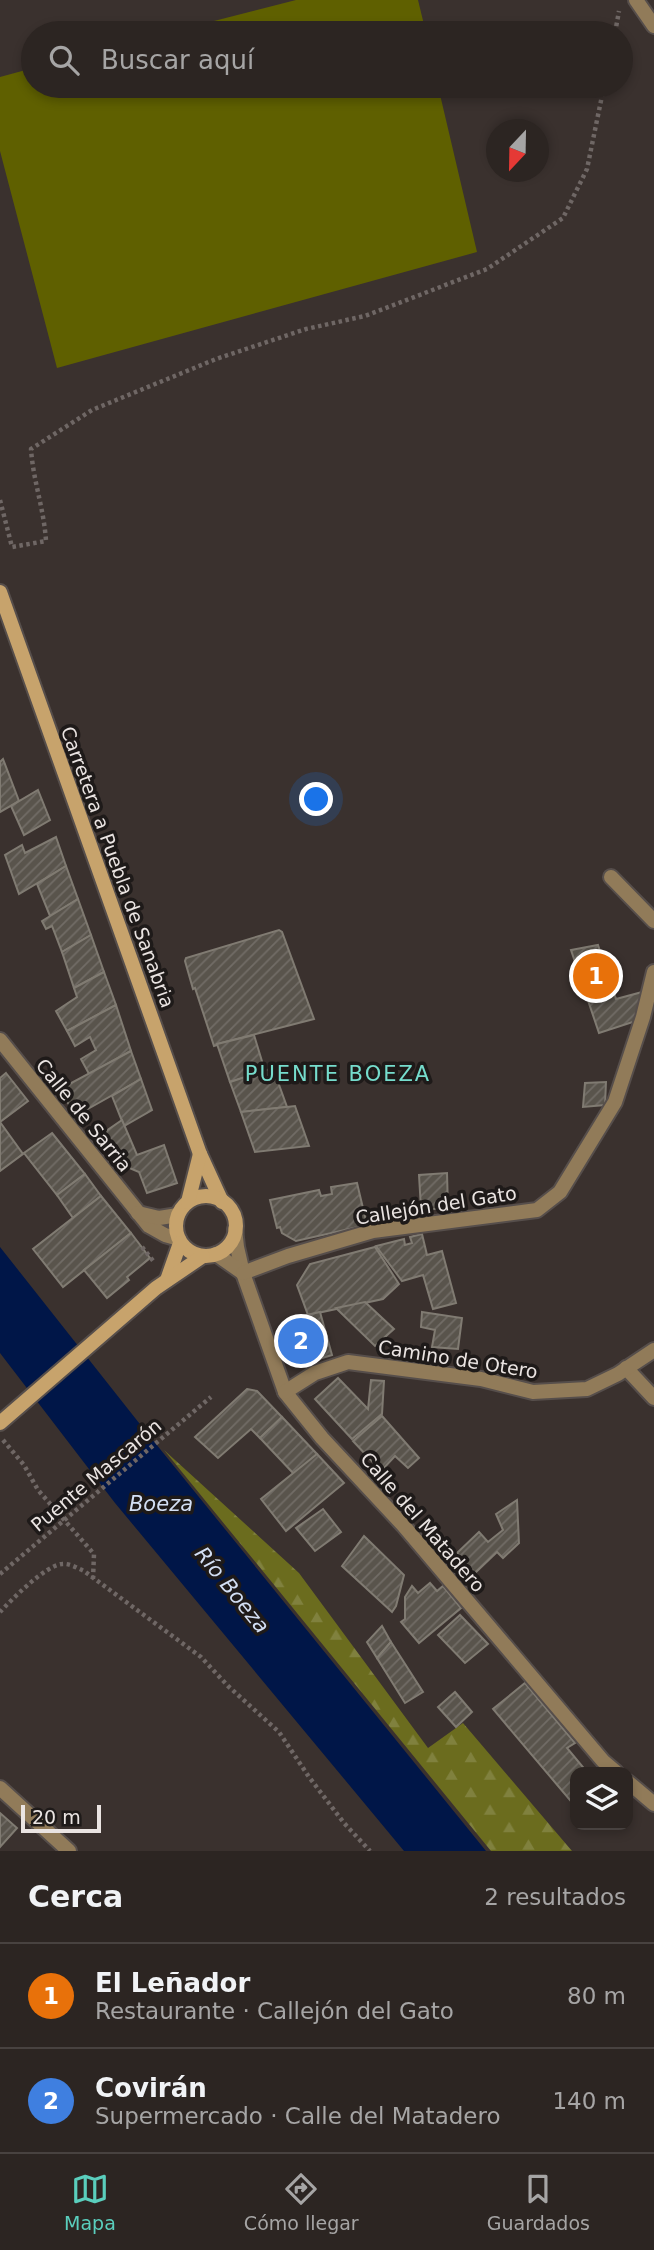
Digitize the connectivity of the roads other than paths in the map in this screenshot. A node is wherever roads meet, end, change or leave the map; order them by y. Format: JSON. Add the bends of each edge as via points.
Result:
{"nodes":[{"id":1,"x":636,"y":0,"type":"edge"},
{"id":2,"x":654,"y":26,"type":"edge"},
{"id":3,"x":0,"y":592,"type":"edge"},
{"id":4,"x":611,"y":877,"type":"dead end"},
{"id":5,"x":654,"y":921,"type":"edge"},
{"id":6,"x":654,"y":972,"type":"edge"},
{"id":7,"x":0,"y":1040,"type":"edge"},
{"id":8,"x":200,"y":1154,"type":"junction"},
{"id":9,"x":188,"y":1202,"type":"junction"},
{"id":10,"x":222,"y":1202,"type":"junction"},
{"id":11,"x":138,"y":1213,"type":"junction"},
{"id":12,"x":178,"y":1215,"type":"junction"},
{"id":13,"x":236,"y":1229,"type":"junction"},
{"id":14,"x":179,"y":1241,"type":"junction"},
{"id":15,"x":209,"y":1255,"type":"junction"},
{"id":16,"x":243,"y":1273,"type":"junction"},
{"id":17,"x":161,"y":1284,"type":"junction"},
{"id":18,"x":654,"y":1350,"type":"edge"},
{"id":19,"x":626,"y":1368,"type":"junction"},
{"id":20,"x":285,"y":1392,"type":"junction"},
{"id":21,"x":654,"y":1398,"type":"edge"},
{"id":22,"x":0,"y":1423,"type":"edge"},
{"id":23,"x":610,"y":1767,"type":"edge"},
{"id":24,"x":633,"y":1786,"type":"edge"},
{"id":25,"x":0,"y":1788,"type":"edge"},
{"id":26,"x":654,"y":1804,"type":"edge"},
{"id":27,"x":69,"y":1851,"type":"edge"}],
"edges":[{"from":1,"to":2,"type":"street"},
{"from":3,"to":8,"type":"street","name":"Carretera a Puebla de Sanabria"},
{"from":4,"to":5,"type":"street"},
{"from":6,"to":16,"type":"street","name":"Callejón del Gato","via":[[615,1102],[560,1192],[537,1210],[373,1231]]},
{"from":7,"to":11,"type":"street","name":"Calle de Sarria"},
{"from":8,"to":9,"type":"street"},
{"from":8,"to":10,"type":"street","name":"Carretera a Puebla de Sanabria"},
{"from":9,"to":10,"type":"street","via":[[205,1196]]},
{"from":9,"to":12,"type":"street"},
{"from":10,"to":13,"type":"street","via":[[234,1216]]},
{"from":11,"to":12,"type":"street","via":[[159,1218]]},
{"from":11,"to":14,"type":"street","name":"Calle de Sarria","via":[[149,1226]]},
{"from":12,"to":14,"type":"street"},
{"from":13,"to":15,"type":"street","via":[[229,1245]]},
{"from":13,"to":16,"type":"street","name":"Calle del Matadero"},
{"from":14,"to":15,"type":"street","via":[[190,1252]]},
{"from":14,"to":17,"type":"street"},
{"from":15,"to":16,"type":"street"},
{"from":15,"to":17,"type":"street"},
{"from":16,"to":20,"type":"street","name":"Calle del Matadero"},
{"from":17,"to":22,"type":"street"},
{"from":18,"to":19,"type":"street","name":"Camino de Otero"},
{"from":19,"to":20,"type":"street","name":"Camino de Otero","via":[[587,1389],[533,1392],[481,1379],[348,1362],[315,1373]]},
{"from":19,"to":21,"type":"street"},
{"from":20,"to":23,"type":"street","name":"Calle del Matadero"},
{"from":24,"to":26,"type":"street"},
{"from":25,"to":27,"type":"street"}]}
